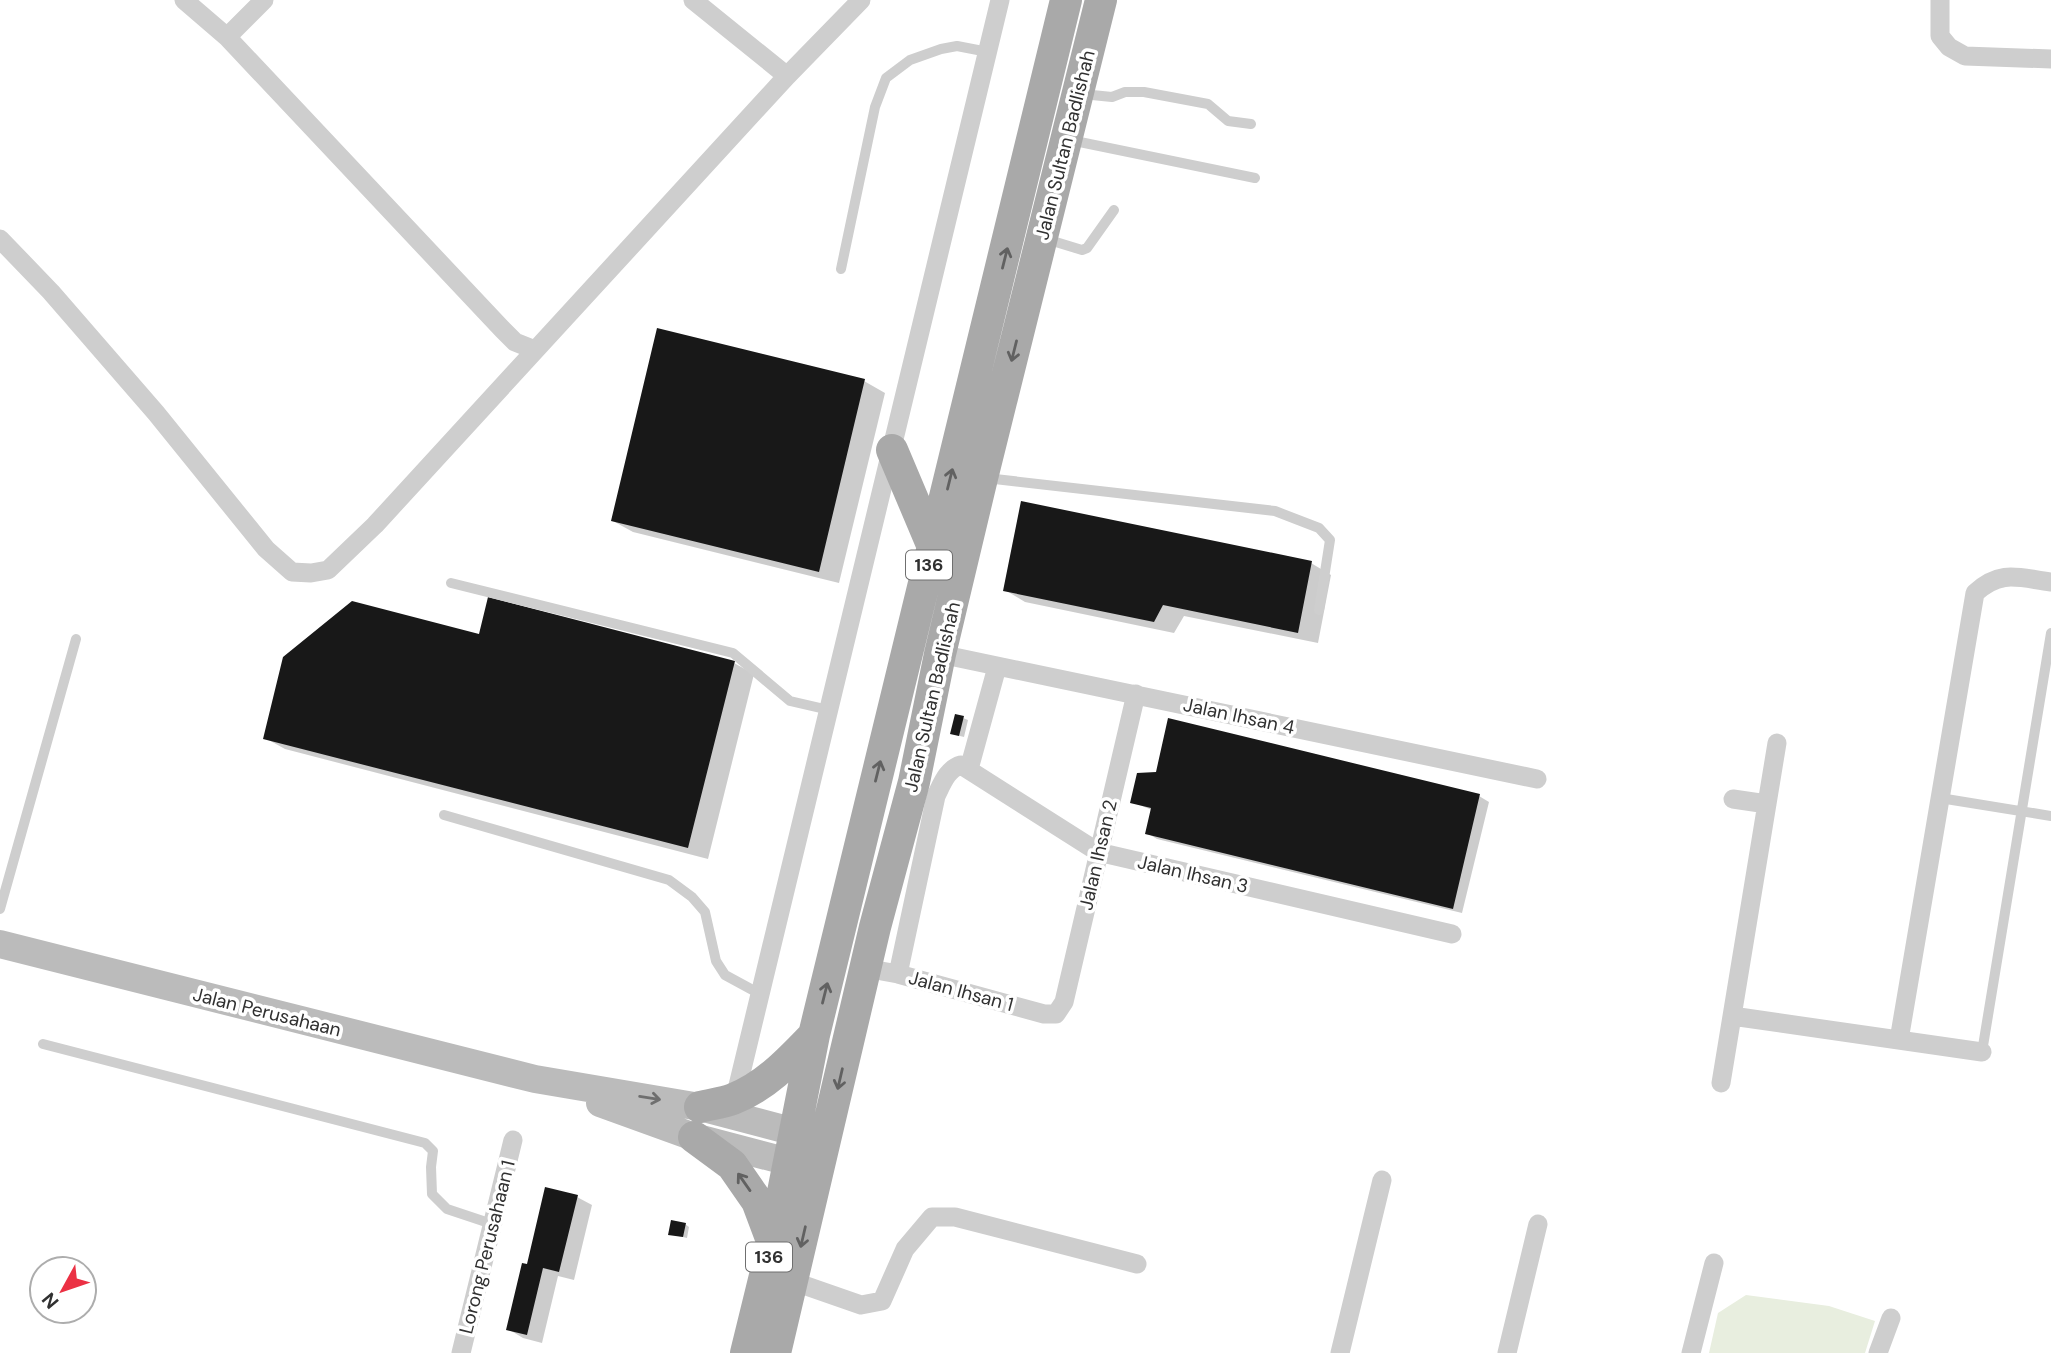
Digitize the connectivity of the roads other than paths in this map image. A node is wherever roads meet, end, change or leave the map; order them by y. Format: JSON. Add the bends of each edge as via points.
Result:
{"nodes":[{"id":1,"x":184,"y":0,"type":"edge"},
{"id":2,"x":264,"y":0,"type":"edge"},
{"id":3,"x":694,"y":0,"type":"edge"},
{"id":4,"x":861,"y":0,"type":"edge"},
{"id":5,"x":1000,"y":0,"type":"edge"},
{"id":6,"x":1066,"y":0,"type":"edge"},
{"id":7,"x":1101,"y":0,"type":"edge"},
{"id":8,"x":1940,"y":0,"type":"edge"},
{"id":9,"x":227,"y":37,"type":"junction"},
{"id":10,"x":989,"y":52,"type":"junction"},
{"id":11,"x":2051,"y":59,"type":"edge"},
{"id":12,"x":786,"y":76,"type":"junction"},
{"id":13,"x":1078,"y":93,"type":"junction"},
{"id":14,"x":1251,"y":124,"type":"dead end"},
{"id":15,"x":1066,"y":139,"type":"junction"},
{"id":16,"x":1255,"y":178,"type":"dead end"},
{"id":17,"x":1114,"y":210,"type":"dead end"},
{"id":18,"x":1042,"y":238,"type":"junction"},
{"id":19,"x":0,"y":240,"type":"edge"},
{"id":20,"x":841,"y":269,"type":"dead end"},
{"id":21,"x":535,"y":349,"type":"junction"},
{"id":22,"x":892,"y":450,"type":"junction"},
{"id":23,"x":982,"y":478,"type":"junction"},
{"id":24,"x":933,"y":547,"type":"junction"},
{"id":25,"x":2051,"y":582,"type":"edge"},
{"id":26,"x":451,"y":583,"type":"dead end"},
{"id":27,"x":1319,"y":610,"type":"dead end"},
{"id":28,"x":2051,"y":634,"type":"edge"},
{"id":29,"x":76,"y":639,"type":"dead end"},
{"id":30,"x":940,"y":654,"type":"junction"},
{"id":31,"x":997,"y":667,"type":"junction"},
{"id":32,"x":1136,"y":694,"type":"junction"},
{"id":33,"x":829,"y":710,"type":"junction"},
{"id":34,"x":1777,"y":743,"type":"dead end"},
{"id":35,"x":962,"y":768,"type":"junction"},
{"id":36,"x":1537,"y":779,"type":"dead end"},
{"id":37,"x":1940,"y":798,"type":"junction"},
{"id":38,"x":1733,"y":799,"type":"dead end"},
{"id":39,"x":1767,"y":804,"type":"junction"},
{"id":40,"x":2022,"y":812,"type":"junction"},
{"id":41,"x":444,"y":815,"type":"dead end"},
{"id":42,"x":2051,"y":816,"type":"edge"},
{"id":43,"x":1098,"y":852,"type":"junction"},
{"id":44,"x":0,"y":909,"type":"edge"},
{"id":45,"x":1452,"y":934,"type":"dead end"},
{"id":46,"x":0,"y":944,"type":"edge"},
{"id":47,"x":865,"y":968,"type":"junction"},
{"id":48,"x":898,"y":974,"type":"junction"},
{"id":49,"x":760,"y":994,"type":"junction"},
{"id":50,"x":1056,"y":1014,"type":"joint"},
{"id":51,"x":1732,"y":1016,"type":"junction"},
{"id":52,"x":814,"y":1035,"type":"junction"},
{"id":53,"x":1899,"y":1040,"type":"junction"},
{"id":54,"x":43,"y":1044,"type":"dead end"},
{"id":55,"x":1982,"y":1052,"type":"joint"},
{"id":56,"x":535,"y":1079,"type":"junction"},
{"id":57,"x":1721,"y":1083,"type":"dead end"},
{"id":58,"x":735,"y":1098,"type":"junction"},
{"id":59,"x":700,"y":1107,"type":"junction"},
{"id":60,"x":694,"y":1137,"type":"junction"},
{"id":61,"x":513,"y":1140,"type":"dead end"},
{"id":62,"x":826,"y":1140,"type":"junction"},
{"id":63,"x":791,"y":1146,"type":"junction"},
{"id":64,"x":819,"y":1171,"type":"junction"},
{"id":65,"x":1382,"y":1180,"type":"dead end"},
{"id":66,"x":492,"y":1224,"type":"junction"},
{"id":67,"x":1538,"y":1224,"type":"dead end"},
{"id":68,"x":773,"y":1243,"type":"junction"},
{"id":69,"x":1714,"y":1263,"type":"dead end"},
{"id":70,"x":1137,"y":1264,"type":"dead end"},
{"id":71,"x":792,"y":1281,"type":"junction"},
{"id":72,"x":1891,"y":1318,"type":"dead end"},
{"id":73,"x":461,"y":1353,"type":"edge"},
{"id":74,"x":746,"y":1353,"type":"edge"},
{"id":75,"x":775,"y":1353,"type":"edge"},
{"id":76,"x":1340,"y":1353,"type":"edge"},
{"id":77,"x":1507,"y":1353,"type":"edge"},
{"id":78,"x":1691,"y":1353,"type":"edge"},
{"id":79,"x":1878,"y":1353,"type":"edge"}],
"edges":[{"from":1,"to":9,"type":"street"},
{"from":2,"to":9,"type":"street"},
{"from":3,"to":12,"type":"street"},
{"from":4,"to":12,"type":"street"},
{"from":5,"to":10,"type":"street"},
{"from":24,"to":6,"type":"main road","name":"Jalan Sultan Badlishah","number":"136","one_way":true},
{"from":7,"to":13,"type":"main road","name":"Jalan Sultan Badlishah","number":"136"},
{"from":8,"to":11,"type":"street","via":[[1940,36],[1965,56]]},
{"from":9,"to":21,"type":"street","via":[[502,329],[515,342]]},
{"from":10,"to":20,"type":"lane","via":[[957,46],[941,49],[911,60],[886,78],[875,107]]},
{"from":10,"to":22,"type":"street"},
{"from":12,"to":21,"type":"street"},
{"from":13,"to":14,"type":"lane","via":[[1112,97],[1144,92],[1208,104],[1228,121]]},
{"from":13,"to":15,"type":"main road","name":"Jalan Sultan Badlishah","number":"136"},
{"from":15,"to":16,"type":"lane"},
{"from":15,"to":18,"type":"main road","name":"Jalan Sultan Badlishah","number":"136"},
{"from":17,"to":18,"type":"lane","via":[[1082,250]]},
{"from":18,"to":23,"type":"main road","name":"Jalan Sultan Badlishah","number":"136","one_way":true},
{"from":19,"to":21,"type":"street","via":[[156,413],[266,550],[292,572],[328,570],[375,525]]},
{"from":22,"to":24,"type":"main road"},
{"from":22,"to":33,"type":"street"},
{"from":23,"to":27,"type":"lane","via":[[1275,511],[1319,528],[1330,540]]},
{"from":23,"to":30,"type":"main road","name":"Jalan Sultan Badlishah","number":"136"},
{"from":52,"to":24,"type":"main road","name":"Jalan Sultan Badlishah","number":"136","one_way":true},
{"from":25,"to":37,"type":"street","via":[[2007,576],[1988,581],[1975,593]]},
{"from":26,"to":33,"type":"lane","via":[[733,653],[790,701]]},
{"from":28,"to":40,"type":"lane"},
{"from":29,"to":44,"type":"lane"},
{"from":30,"to":31,"type":"street","name":"Jalan Ihsan 4"},
{"from":30,"to":47,"type":"main road","name":"Jalan Sultan Badlishah","number":"136","via":[[914,782]]},
{"from":31,"to":32,"type":"street","name":"Jalan Ihsan 4"},
{"from":31,"to":35,"type":"street"},
{"from":32,"to":36,"type":"street","name":"Jalan Ihsan 4"},
{"from":32,"to":43,"type":"street","name":"Jalan Ihsan 2"},
{"from":33,"to":49,"type":"street"},
{"from":34,"to":39,"type":"street"},
{"from":35,"to":43,"type":"street","name":"Jalan Ihsan 3"},
{"from":35,"to":48,"type":"street","via":[[945,778],[936,796]]},
{"from":37,"to":40,"type":"lane"},
{"from":37,"to":53,"type":"street"},
{"from":38,"to":39,"type":"street"},
{"from":39,"to":51,"type":"street"},
{"from":40,"to":42,"type":"lane"},
{"from":40,"to":55,"type":"lane"},
{"from":41,"to":49,"type":"lane","via":[[669,880],[705,912],[716,961],[724,975]]},
{"from":43,"to":45,"type":"street","name":"Jalan Ihsan 3"},
{"from":43,"to":50,"type":"street","name":"Jalan Ihsan 2","via":[[1064,1002]]},
{"from":46,"to":56,"type":"main road","name":"Jalan Perusahaan"},
{"from":47,"to":48,"type":"street","name":"Jalan Ihsan 1"},
{"from":47,"to":62,"type":"main road","name":"Jalan Sultan Badlishah","number":"136","one_way":true},
{"from":48,"to":50,"type":"street","name":"Jalan Ihsan 1"},
{"from":49,"to":58,"type":"street"},
{"from":51,"to":53,"type":"street"},
{"from":51,"to":57,"type":"street"},
{"from":52,"to":58,"type":"main road","via":[[782,1068]]},
{"from":52,"to":63,"type":"main road","name":"Jalan Sultan Badlishah","number":"136"},
{"from":53,"to":55,"type":"street"},
{"from":54,"to":66,"type":"lane","via":[[425,1143],[433,1151],[432,1194],[447,1209]]},
{"from":56,"to":59,"type":"main road","name":"Jalan Perusahaan","one_way":true},
{"from":56,"to":60,"type":"main road","name":"Jalan Perusahaan"},
{"from":58,"to":59,"type":"main road"},
{"from":59,"to":63,"type":"main road","name":"Jalan Perusahaan"},
{"from":60,"to":63,"type":"main road","name":"Jalan Perusahaan"},
{"from":68,"to":60,"type":"main road","one_way":true,"via":[[757,1202],[732,1165]]},
{"from":61,"to":66,"type":"street","name":"Lorong Perusahaan 1"},
{"from":62,"to":63,"type":"main road","name":"Jalan Perusahaan"},
{"from":62,"to":64,"type":"main road","name":"Jalan Sultan Badlishah","number":"136"},
{"from":63,"to":64,"type":"main road","name":"Jalan Perusahaan"},
{"from":63,"to":68,"type":"main road","name":"Jalan Sultan Badlishah","number":"136"},
{"from":64,"to":71,"type":"main road","name":"Jalan Sultan Badlishah","number":"136","one_way":true},
{"from":65,"to":76,"type":"street"},
{"from":66,"to":73,"type":"street","name":"Lorong Perusahaan 1"},
{"from":67,"to":77,"type":"street"},
{"from":68,"to":74,"type":"main road","name":"Jalan Sultan Badlishah","number":"136"},
{"from":69,"to":78,"type":"street"},
{"from":70,"to":71,"type":"street","via":[[955,1217],[932,1217],[905,1249],[882,1301],[861,1305]]},
{"from":71,"to":75,"type":"main road","name":"Jalan Sultan Badlishah","number":"136"},
{"from":72,"to":79,"type":"street"}]}
